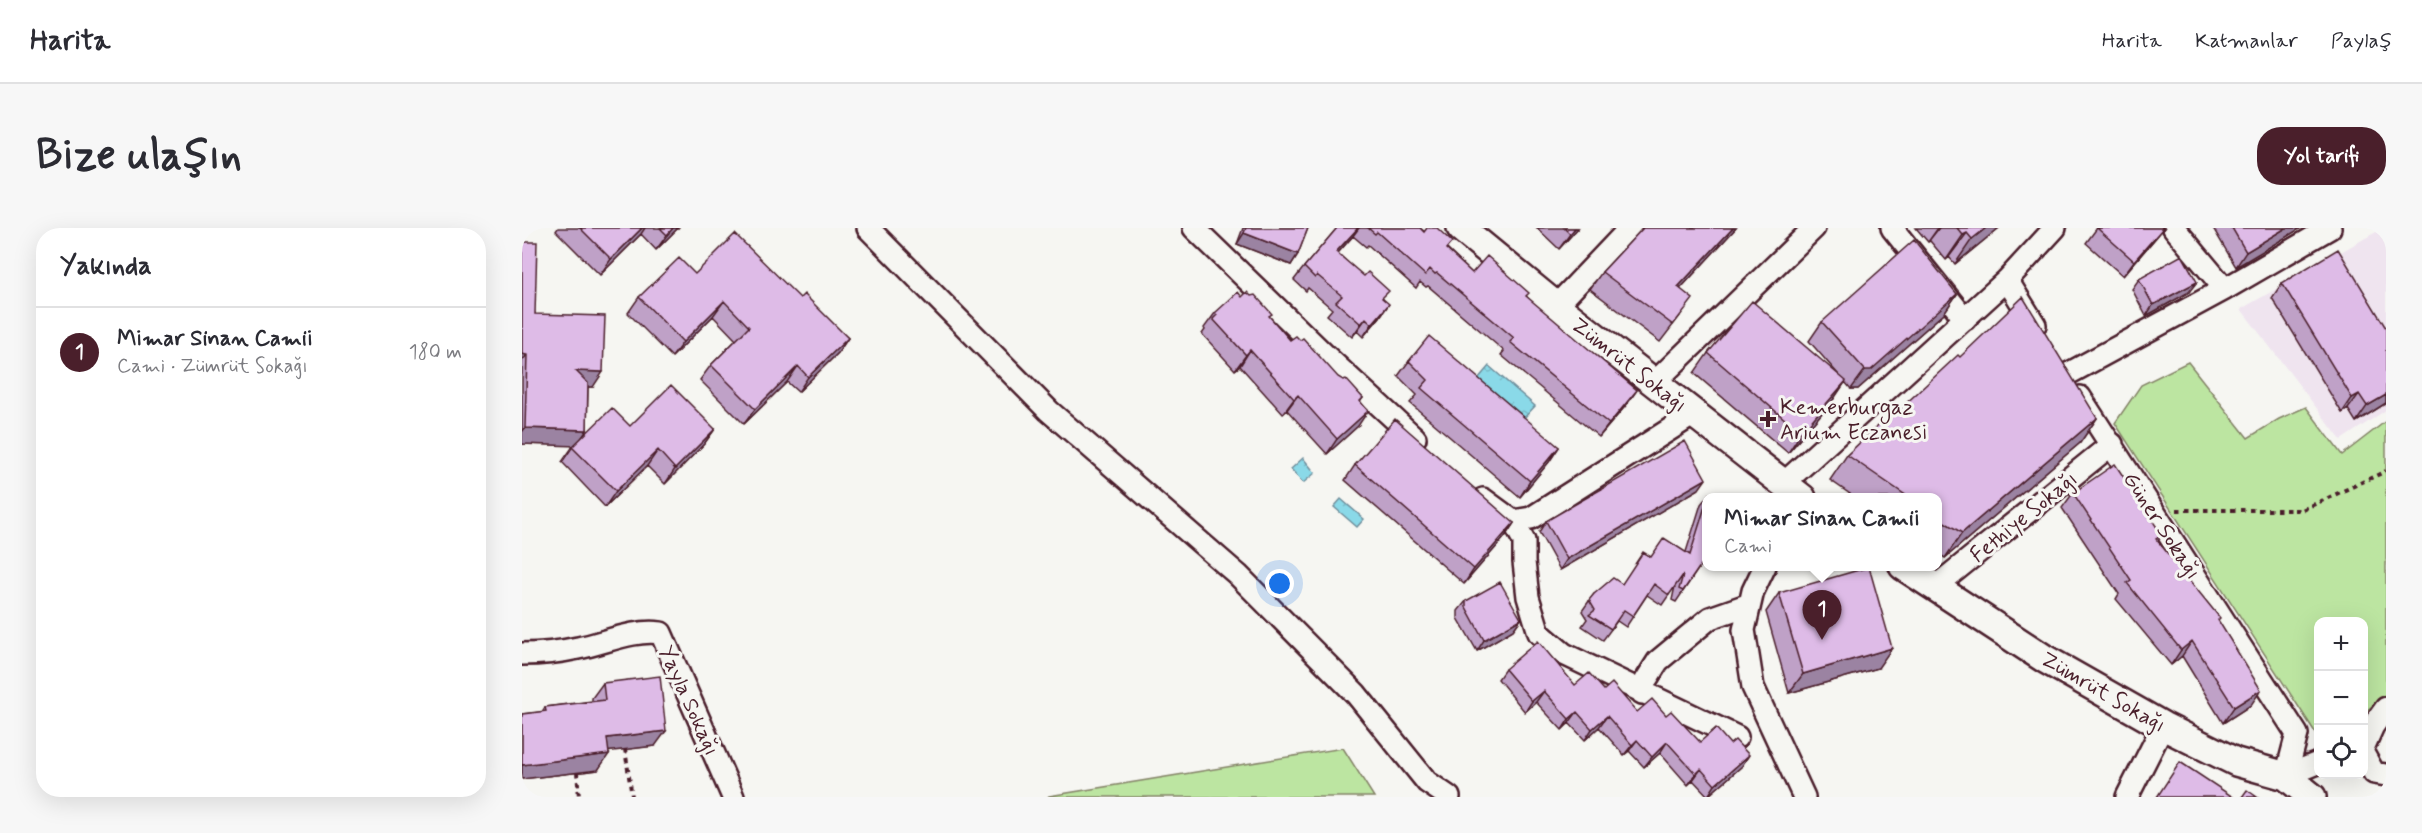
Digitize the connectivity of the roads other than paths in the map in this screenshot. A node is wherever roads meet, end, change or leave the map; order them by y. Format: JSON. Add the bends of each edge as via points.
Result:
{"nodes":[{"id":1,"x":868,"y":228,"type":"edge"},
{"id":2,"x":1461,"y":228,"type":"edge"},
{"id":3,"x":1630,"y":228,"type":"edge"},
{"id":4,"x":1814,"y":228,"type":"edge"},
{"id":5,"x":1892,"y":228,"type":"edge"},
{"id":6,"x":2055,"y":228,"type":"edge"},
{"id":7,"x":2174,"y":228,"type":"edge"},
{"id":8,"x":2330,"y":228,"type":"edge"},
{"id":9,"x":1201,"y":230,"type":"edge"},
{"id":10,"x":2007,"y":280,"type":"junction"},
{"id":11,"x":2225,"y":289,"type":"junction"},
{"id":12,"x":1556,"y":306,"type":"junction"},
{"id":13,"x":1965,"y":319,"type":"junction"},
{"id":14,"x":2066,"y":375,"type":"junction"},
{"id":15,"x":1654,"y":383,"type":"junction"},
{"id":16,"x":1694,"y":414,"type":"junction"},
{"id":17,"x":2112,"y":444,"type":"junction"},
{"id":18,"x":1430,"y":452,"type":"edge"},
{"id":19,"x":1465,"y":484,"type":"edge"},
{"id":20,"x":1795,"y":493,"type":"edge"},
{"id":21,"x":1797,"y":493,"type":"edge"},
{"id":22,"x":1513,"y":521,"type":"junction"},
{"id":23,"x":1763,"y":571,"type":"edge"},
{"id":24,"x":1909,"y":571,"type":"edge"},
{"id":25,"x":1935,"y":587,"type":"junction"},
{"id":26,"x":1750,"y":604,"type":"junction"},
{"id":27,"x":522,"y":654,"type":"edge"},
{"id":28,"x":1642,"y":693,"type":"junction"},
{"id":29,"x":2386,"y":708,"type":"edge"},
{"id":30,"x":2163,"y":726,"type":"junction"},
{"id":31,"x":2297,"y":734,"type":"junction"},
{"id":32,"x":1737,"y":737,"type":"dead end"},
{"id":33,"x":2368,"y":739,"type":"edge"},
{"id":34,"x":2314,"y":747,"type":"edge"},
{"id":35,"x":2368,"y":762,"type":"edge"},
{"id":36,"x":2314,"y":765,"type":"edge"},
{"id":37,"x":2386,"y":775,"type":"edge"},
{"id":38,"x":2286,"y":776,"type":"junction"},
{"id":39,"x":733,"y":797,"type":"edge"},
{"id":40,"x":1449,"y":797,"type":"edge"},
{"id":41,"x":1804,"y":797,"type":"edge"},
{"id":42,"x":2127,"y":797,"type":"edge"},
{"id":43,"x":2312,"y":797,"type":"edge"}],
"edges":[{"from":1,"to":40,"type":"street","via":[[1049,411],[1238,575],[1356,694],[1426,782]]},
{"from":2,"to":12,"type":"street","name":"Zümrüt Sokağı"},
{"from":3,"to":12,"type":"street"},
{"from":4,"to":15,"type":"street"},
{"from":5,"to":13,"type":"street"},
{"from":6,"to":10,"type":"street"},
{"from":7,"to":11,"type":"street"},
{"from":8,"to":11,"type":"street"},
{"from":9,"to":18,"type":"street","via":[[1326,356]]},
{"from":10,"to":13,"type":"street"},
{"from":10,"to":14,"type":"street","name":"Güner Sokağı"},
{"from":11,"to":14,"type":"street"},
{"from":12,"to":15,"type":"street","name":"Zümrüt Sokağı"},
{"from":13,"to":21,"type":"street"},
{"from":14,"to":17,"type":"street","name":"Güner Sokağı"},
{"from":15,"to":16,"type":"street","name":"Zümrüt Sokağı"},
{"from":16,"to":20,"type":"street","name":"Zümrüt Sokağı"},
{"from":16,"to":22,"type":"street","via":[[1531,518]]},
{"from":17,"to":25,"type":"street","name":"Fethiye Sokağı"},
{"from":17,"to":31,"type":"street","name":"Güner Sokağı"},
{"from":19,"to":22,"type":"street"},
{"from":22,"to":28,"type":"street","via":[[1524,541],[1528,597],[1539,633],[1564,654]]},
{"from":23,"to":26,"type":"street"},
{"from":24,"to":25,"type":"street","name":"Zümrüt Sokağı"},
{"from":25,"to":30,"type":"street","name":"Zümrüt Sokağı","via":[[2045,659]]},
{"from":26,"to":28,"type":"street","via":[[1710,618],[1658,661]]},
{"from":26,"to":41,"type":"street","via":[[1744,630],[1753,687]]},
{"from":27,"to":39,"type":"street","name":"Yayla Sokağı","via":[[578,648],[646,631],[661,633]]},
{"from":28,"to":32,"type":"street"},
{"from":29,"to":33,"type":"street"},
{"from":30,"to":38,"type":"street","name":"Zümrüt Sokağı","via":[[2236,762]]},
{"from":30,"to":42,"type":"street"},
{"from":31,"to":34,"type":"street","name":"Güner Sokağı"},
{"from":31,"to":38,"type":"street"},
{"from":35,"to":37,"type":"street","via":[[2374,773]]},
{"from":36,"to":38,"type":"street"},
{"from":38,"to":43,"type":"street","name":"Zümrüt Sokağı"}]}
